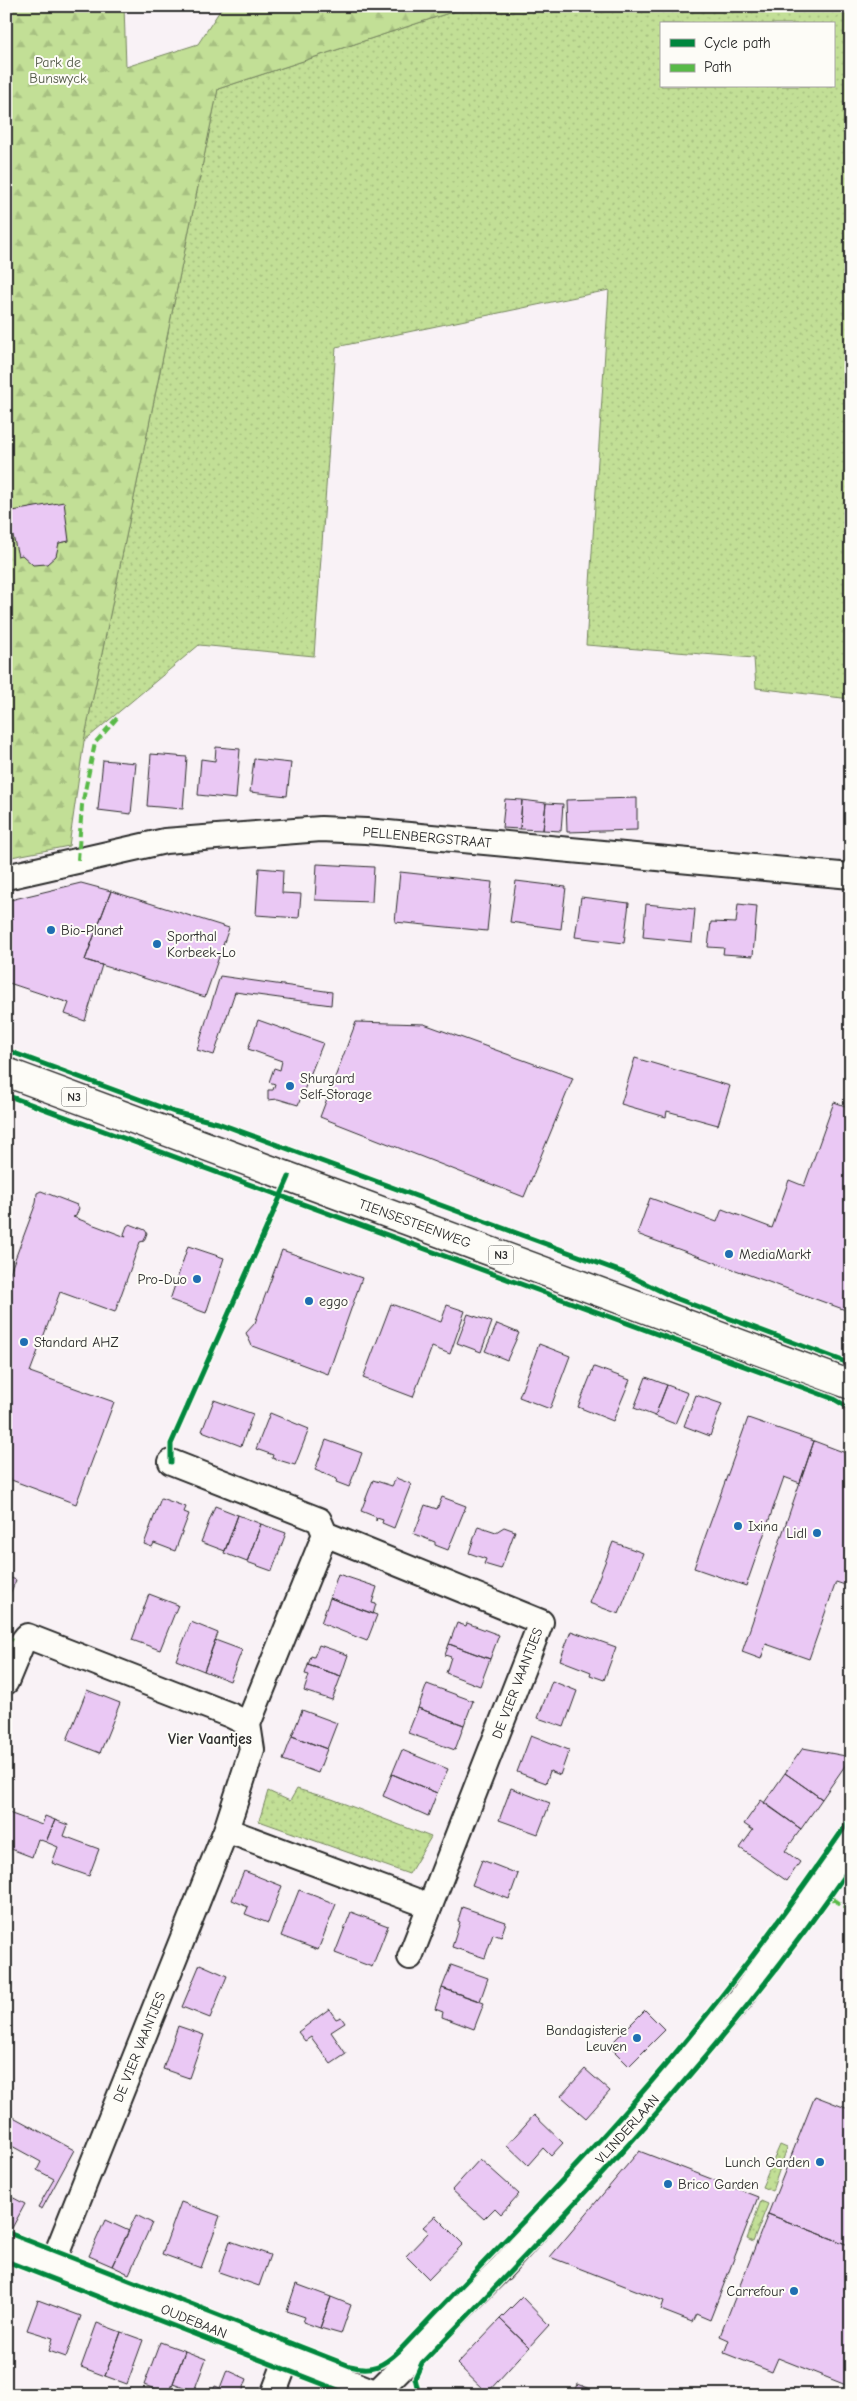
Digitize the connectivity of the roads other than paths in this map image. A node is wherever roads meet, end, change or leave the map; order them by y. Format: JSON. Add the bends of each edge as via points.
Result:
{"nodes":[{"id":1,"x":6,"y":876,"type":"edge"},
{"id":2,"x":851,"y":876,"type":"edge"},
{"id":3,"x":6,"y":1072,"type":"edge"},
{"id":4,"x":851,"y":1385,"type":"edge"},
{"id":5,"x":171,"y":1462,"type":"dead end"},
{"id":6,"x":324,"y":1534,"type":"junction"},
{"id":7,"x":6,"y":1682,"type":"edge"},
{"id":8,"x":248,"y":1724,"type":"junction"},
{"id":9,"x":226,"y":1830,"type":"junction"},
{"id":10,"x":851,"y":1843,"type":"edge"},
{"id":11,"x":430,"y":1906,"type":"junction"},
{"id":12,"x":410,"y":1957,"type":"dead end"},
{"id":13,"x":6,"y":2246,"type":"edge"},
{"id":14,"x":52,"y":2265,"type":"junction"},
{"id":15,"x":287,"y":2358,"type":"junction"},
{"id":16,"x":379,"y":2394,"type":"edge"},
{"id":17,"x":273,"y":2395,"type":"edge"}],
"edges":[{"from":1,"to":2,"type":"street","name":"PELLENBERGSTRAAT","via":[[164,841],[321,828]]},
{"from":3,"to":4,"type":"main road","name":"TIENSESTEENWEG","number":"N3"},
{"from":5,"to":6,"type":"street","name":"DE VIER VAANTJES","via":[[319,1520]]},
{"from":6,"to":8,"type":"street"},
{"from":6,"to":11,"type":"street","name":"DE VIER VAANTJES","via":[[541,1622]]},
{"from":7,"to":8,"type":"street","via":[[27,1636]]},
{"from":8,"to":9,"type":"street","name":"DE VIER VAANTJES","via":[[252,1750]]},
{"from":9,"to":11,"type":"street"},
{"from":9,"to":14,"type":"street","name":"DE VIER VAANTJES"},
{"from":10,"to":16,"type":"street","name":"VLINDERLAAN","via":[[741,1998],[502,2267]]},
{"from":11,"to":12,"type":"street","name":"DE VIER VAANTJES"},
{"from":13,"to":14,"type":"street","name":"OUDEBAAN"},
{"from":14,"to":15,"type":"street","name":"OUDEBAAN"},
{"from":15,"to":16,"type":"street","name":"OUDEBAAN"},
{"from":15,"to":17,"type":"street"}]}
